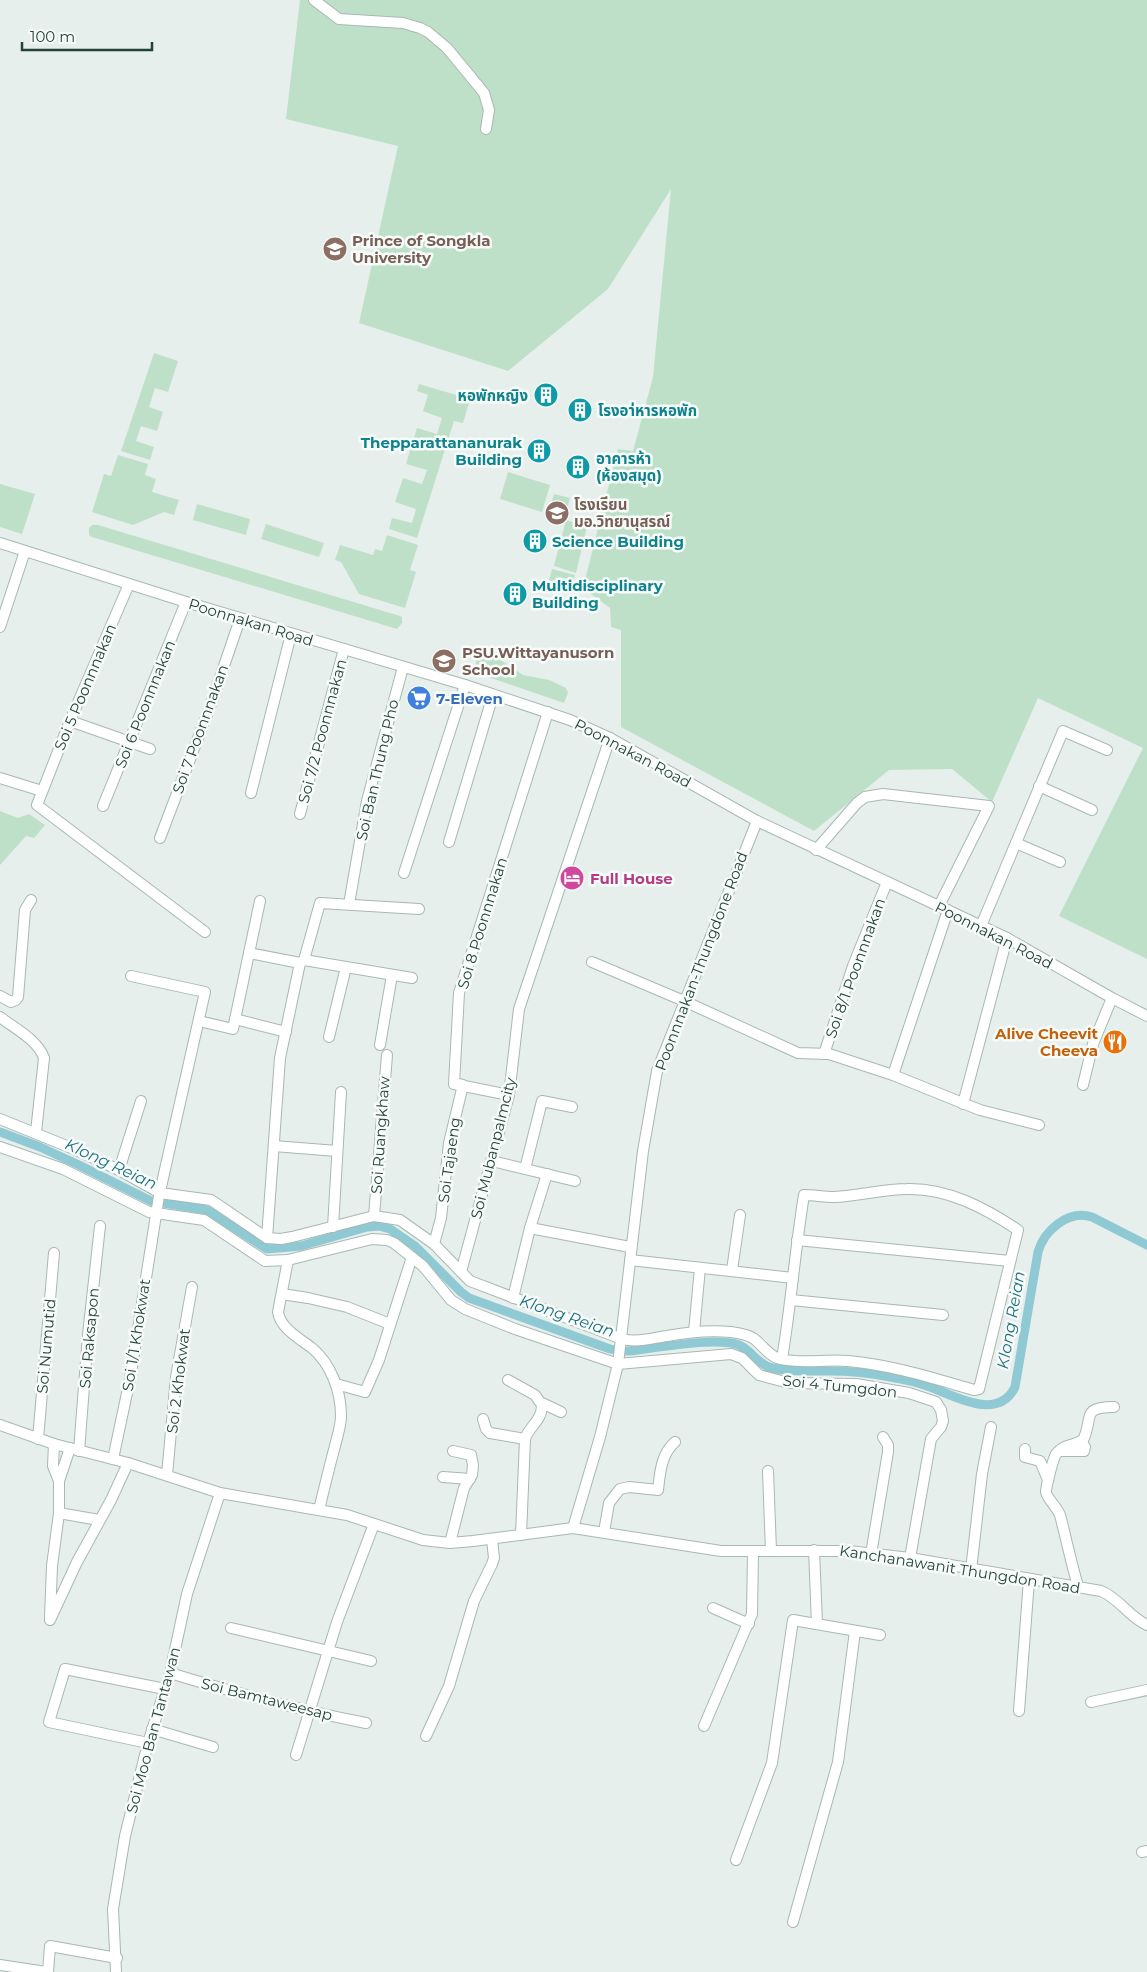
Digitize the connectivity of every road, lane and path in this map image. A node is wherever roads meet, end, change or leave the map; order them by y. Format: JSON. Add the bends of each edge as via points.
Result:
{"nodes":[{"id":1,"x":314,"y":0,"type":"edge"},
{"id":2,"x":486,"y":130,"type":"dead end"},
{"id":3,"x":0,"y":543,"type":"edge"},
{"id":4,"x":24,"y":551,"type":"junction"},
{"id":5,"x":129,"y":584,"type":"junction"},
{"id":6,"x":186,"y":602,"type":"junction"},
{"id":7,"x":240,"y":619,"type":"junction"},
{"id":8,"x":0,"y":627,"type":"edge"},
{"id":9,"x":291,"y":634,"type":"junction"},
{"id":10,"x":344,"y":649,"type":"junction"},
{"id":11,"x":403,"y":667,"type":"junction"},
{"id":12,"x":465,"y":685,"type":"junction"},
{"id":13,"x":493,"y":695,"type":"junction"},
{"id":14,"x":548,"y":712,"type":"junction"},
{"id":15,"x":70,"y":721,"type":"junction"},
{"id":16,"x":610,"y":738,"type":"junction"},
{"id":17,"x":130,"y":743,"type":"junction"},
{"id":18,"x":150,"y":750,"type":"dead end"},
{"id":19,"x":1107,"y":750,"type":"dead end"},
{"id":20,"x":0,"y":778,"type":"edge"},
{"id":21,"x":1039,"y":786,"type":"junction"},
{"id":22,"x":42,"y":791,"type":"junction"},
{"id":23,"x":251,"y":793,"type":"dead end"},
{"id":24,"x":103,"y":806,"type":"dead end"},
{"id":25,"x":1092,"y":810,"type":"dead end"},
{"id":26,"x":300,"y":814,"type":"dead end"},
{"id":27,"x":756,"y":821,"type":"junction"},
{"id":28,"x":160,"y":838,"type":"dead end"},
{"id":29,"x":449,"y":842,"type":"dead end"},
{"id":30,"x":1016,"y":843,"type":"junction"},
{"id":31,"x":816,"y":850,"type":"junction"},
{"id":32,"x":1060,"y":862,"type":"dead end"},
{"id":33,"x":404,"y":873,"type":"dead end"},
{"id":34,"x":886,"y":882,"type":"junction"},
{"id":35,"x":31,"y":900,"type":"dead end"},
{"id":36,"x":260,"y":901,"type":"dead end"},
{"id":37,"x":349,"y":904,"type":"junction"},
{"id":38,"x":943,"y":908,"type":"junction"},
{"id":39,"x":419,"y":909,"type":"dead end"},
{"id":40,"x":981,"y":926,"type":"junction"},
{"id":41,"x":204,"y":932,"type":"dead end"},
{"id":42,"x":1007,"y":938,"type":"junction"},
{"id":43,"x":249,"y":952,"type":"junction"},
{"id":44,"x":302,"y":962,"type":"junction"},
{"id":45,"x":592,"y":962,"type":"dead end"},
{"id":46,"x":346,"y":967,"type":"junction"},
{"id":47,"x":392,"y":975,"type":"junction"},
{"id":48,"x":131,"y":976,"type":"dead end"},
{"id":49,"x":412,"y":978,"type":"dead end"},
{"id":50,"x":0,"y":996,"type":"edge"},
{"id":51,"x":1112,"y":998,"type":"junction"},
{"id":52,"x":684,"y":1001,"type":"junction"},
{"id":53,"x":1147,"y":1016,"type":"edge"},
{"id":54,"x":0,"y":1017,"type":"edge"},
{"id":55,"x":235,"y":1019,"type":"junction"},
{"id":56,"x":199,"y":1021,"type":"junction"},
{"id":57,"x":286,"y":1032,"type":"junction"},
{"id":58,"x":330,"y":1037,"type":"dead end"},
{"id":59,"x":380,"y":1045,"type":"dead end"},
{"id":60,"x":386,"y":1054,"type":"dead end"},
{"id":61,"x":824,"y":1054,"type":"junction"},
{"id":62,"x":893,"y":1075,"type":"junction"},
{"id":63,"x":458,"y":1084,"type":"junction"},
{"id":64,"x":1083,"y":1085,"type":"dead end"},
{"id":65,"x":341,"y":1092,"type":"dead end"},
{"id":66,"x":509,"y":1095,"type":"junction"},
{"id":67,"x":141,"y":1101,"type":"dead end"},
{"id":68,"x":963,"y":1104,"type":"junction"},
{"id":69,"x":572,"y":1107,"type":"dead end"},
{"id":70,"x":0,"y":1119,"type":"edge"},
{"id":71,"x":1039,"y":1125,"type":"dead end"},
{"id":72,"x":36,"y":1132,"type":"junction"},
{"id":73,"x":274,"y":1146,"type":"junction"},
{"id":74,"x":0,"y":1147,"type":"edge"},
{"id":75,"x":337,"y":1151,"type":"junction"},
{"id":76,"x":492,"y":1161,"type":"junction"},
{"id":77,"x":525,"y":1169,"type":"junction"},
{"id":78,"x":119,"y":1170,"type":"junction"},
{"id":79,"x":547,"y":1174,"type":"junction"},
{"id":80,"x":575,"y":1181,"type":"dead end"},
{"id":81,"x":160,"y":1194,"type":"junction"},
{"id":82,"x":156,"y":1212,"type":"junction"},
{"id":83,"x":740,"y":1215,"type":"dead end"},
{"id":84,"x":374,"y":1216,"type":"junction"},
{"id":85,"x":100,"y":1226,"type":"dead end"},
{"id":86,"x":333,"y":1227,"type":"junction"},
{"id":87,"x":530,"y":1228,"type":"junction"},
{"id":88,"x":267,"y":1238,"type":"junction"},
{"id":89,"x":797,"y":1240,"type":"junction"},
{"id":90,"x":434,"y":1244,"type":"junction"},
{"id":91,"x":630,"y":1247,"type":"junction"},
{"id":92,"x":54,"y":1253,"type":"dead end"},
{"id":93,"x":412,"y":1258,"type":"junction"},
{"id":94,"x":288,"y":1260,"type":"junction"},
{"id":95,"x":630,"y":1260,"type":"junction"},
{"id":96,"x":1010,"y":1261,"type":"junction"},
{"id":97,"x":700,"y":1268,"type":"junction"},
{"id":98,"x":732,"y":1270,"type":"junction"},
{"id":99,"x":462,"y":1272,"type":"junction"},
{"id":100,"x":793,"y":1278,"type":"junction"},
{"id":101,"x":192,"y":1287,"type":"dead end"},
{"id":102,"x":282,"y":1294,"type":"junction"},
{"id":103,"x":513,"y":1298,"type":"junction"},
{"id":104,"x":791,"y":1300,"type":"junction"},
{"id":105,"x":943,"y":1316,"type":"dead end"},
{"id":106,"x":390,"y":1324,"type":"junction"},
{"id":107,"x":694,"y":1332,"type":"junction"},
{"id":108,"x":622,"y":1340,"type":"junction"},
{"id":109,"x":782,"y":1359,"type":"junction"},
{"id":110,"x":618,"y":1362,"type":"junction"},
{"id":111,"x":508,"y":1380,"type":"dead end"},
{"id":112,"x":336,"y":1384,"type":"junction"},
{"id":113,"x":542,"y":1403,"type":"junction"},
{"id":114,"x":1114,"y":1407,"type":"dead end"},
{"id":115,"x":561,"y":1412,"type":"dead end"},
{"id":116,"x":482,"y":1419,"type":"dead end"},
{"id":117,"x":0,"y":1425,"type":"edge"},
{"id":118,"x":991,"y":1427,"type":"dead end"},
{"id":119,"x":883,"y":1437,"type":"dead end"},
{"id":120,"x":38,"y":1439,"type":"junction"},
{"id":121,"x":525,"y":1439,"type":"junction"},
{"id":122,"x":675,"y":1442,"type":"dead end"},
{"id":123,"x":54,"y":1444,"type":"junction"},
{"id":124,"x":75,"y":1449,"type":"junction"},
{"id":125,"x":1025,"y":1449,"type":"dead end"},
{"id":126,"x":453,"y":1451,"type":"dead end"},
{"id":127,"x":113,"y":1459,"type":"junction"},
{"id":128,"x":128,"y":1463,"type":"junction"},
{"id":129,"x":768,"y":1471,"type":"dead end"},
{"id":130,"x":167,"y":1475,"type":"junction"},
{"id":131,"x":443,"y":1477,"type":"dead end"},
{"id":132,"x":470,"y":1479,"type":"junction"},
{"id":133,"x":59,"y":1481,"type":"junction"},
{"id":134,"x":1048,"y":1483,"type":"junction"},
{"id":135,"x":220,"y":1493,"type":"junction"},
{"id":136,"x":318,"y":1510,"type":"junction"},
{"id":137,"x":58,"y":1513,"type":"junction"},
{"id":138,"x":99,"y":1520,"type":"junction"},
{"id":139,"x":374,"y":1524,"type":"junction"},
{"id":140,"x":573,"y":1528,"type":"junction"},
{"id":141,"x":604,"y":1532,"type":"junction"},
{"id":142,"x":521,"y":1535,"type":"junction"},
{"id":143,"x":492,"y":1539,"type":"junction"},
{"id":144,"x":450,"y":1542,"type":"junction"},
{"id":145,"x":814,"y":1550,"type":"junction"},
{"id":146,"x":771,"y":1551,"type":"junction"},
{"id":147,"x":753,"y":1552,"type":"junction"},
{"id":148,"x":871,"y":1554,"type":"junction"},
{"id":149,"x":910,"y":1558,"type":"junction"},
{"id":150,"x":971,"y":1570,"type":"junction"},
{"id":151,"x":1029,"y":1580,"type":"junction"},
{"id":152,"x":1078,"y":1586,"type":"junction"},
{"id":153,"x":712,"y":1608,"type":"dead end"},
{"id":154,"x":750,"y":1624,"type":"junction"},
{"id":155,"x":817,"y":1624,"type":"junction"},
{"id":156,"x":1147,"y":1625,"type":"edge"},
{"id":157,"x":231,"y":1628,"type":"dead end"},
{"id":158,"x":854,"y":1631,"type":"junction"},
{"id":159,"x":880,"y":1634,"type":"dead end"},
{"id":160,"x":328,"y":1652,"type":"junction"},
{"id":161,"x":371,"y":1661,"type":"dead end"},
{"id":162,"x":170,"y":1673,"type":"junction"},
{"id":163,"x":165,"y":1689,"type":"junction"},
{"id":164,"x":1147,"y":1690,"type":"edge"},
{"id":165,"x":1091,"y":1702,"type":"dead end"},
{"id":166,"x":1019,"y":1711,"type":"dead end"},
{"id":167,"x":310,"y":1712,"type":"junction"},
{"id":168,"x":366,"y":1722,"type":"dead end"},
{"id":169,"x":704,"y":1726,"type":"dead end"},
{"id":170,"x":152,"y":1729,"type":"junction"},
{"id":171,"x":426,"y":1736,"type":"dead end"},
{"id":172,"x":148,"y":1743,"type":"junction"},
{"id":173,"x":213,"y":1747,"type":"dead end"},
{"id":174,"x":296,"y":1755,"type":"dead end"},
{"id":175,"x":736,"y":1860,"type":"dead end"},
{"id":176,"x":793,"y":1922,"type":"dead end"},
{"id":177,"x":117,"y":1958,"type":"junction"},
{"id":178,"x":0,"y":1965,"type":"edge"},
{"id":179,"x":47,"y":1972,"type":"edge"},
{"id":180,"x":116,"y":1972,"type":"edge"}],
"edges":[{"from":1,"to":2,"type":"street","via":[[339,19],[402,23],[428,32],[447,48],[484,92],[489,110]]},
{"from":3,"to":4,"type":"street","name":"Poonnakan Road"},
{"from":4,"to":5,"type":"street","name":"Poonnakan Road"},
{"from":4,"to":8,"type":"street"},
{"from":5,"to":6,"type":"street","name":"Poonnakan Road"},
{"from":5,"to":15,"type":"street","name":"Soi 5 Poonnnakan"},
{"from":6,"to":7,"type":"street","name":"Poonnakan Road"},
{"from":6,"to":17,"type":"street","name":"Soi 6 Poonnnakan"},
{"from":7,"to":9,"type":"street","name":"Poonnakan Road"},
{"from":7,"to":28,"type":"street","name":"Soi 7 Poonnnakan","via":[[212,704]]},
{"from":9,"to":10,"type":"street","name":"Poonnakan Road"},
{"from":9,"to":23,"type":"street"},
{"from":10,"to":11,"type":"street","name":"Poonnakan Road"},
{"from":10,"to":26,"type":"street","name":"Soi 7/2 Poonnnakan"},
{"from":11,"to":12,"type":"street","name":"Poonnakan Road"},
{"from":11,"to":37,"type":"street","name":"Soi Ban Thung Pho","via":[[367,801]]},
{"from":12,"to":13,"type":"street","name":"Poonnakan Road"},
{"from":12,"to":33,"type":"street"},
{"from":13,"to":14,"type":"street","name":"Poonnakan Road"},
{"from":13,"to":29,"type":"street"},
{"from":14,"to":16,"type":"street","name":"Poonnakan Road"},
{"from":14,"to":63,"type":"street","name":"Soi 8 Poonnnakan","via":[[460,993]]},
{"from":15,"to":17,"type":"street"},
{"from":15,"to":22,"type":"street","name":"Soi 5 Poonnnakan"},
{"from":16,"to":27,"type":"street","name":"Poonnakan Road"},
{"from":16,"to":66,"type":"street","name":"Soi Mubanpalmcity","via":[[519,1009]]},
{"from":17,"to":18,"type":"street"},
{"from":17,"to":24,"type":"street","name":"Soi 6 Poonnnakan"},
{"from":19,"to":21,"type":"street","via":[[1063,730]]},
{"from":20,"to":22,"type":"street"},
{"from":21,"to":25,"type":"street"},
{"from":21,"to":30,"type":"street"},
{"from":22,"to":41,"type":"street","via":[[37,805]]},
{"from":27,"to":31,"type":"street","name":"Poonnakan Road"},
{"from":27,"to":52,"type":"street","name":"Poonnnakan-Thungdone Road"},
{"from":30,"to":32,"type":"street"},
{"from":30,"to":40,"type":"street"},
{"from":31,"to":34,"type":"street","name":"Poonnakan Road"},
{"from":31,"to":38,"type":"street","via":[[865,797],[883,794],[989,806]]},
{"from":34,"to":38,"type":"street","name":"Poonnakan Road"},
{"from":34,"to":61,"type":"street","name":"Soi 8/1 Poonnnakan","via":[[853,966]]},
{"from":35,"to":50,"type":"street","via":[[24,910],[18,997],[10,1002]]},
{"from":36,"to":43,"type":"street"},
{"from":37,"to":39,"type":"street"},
{"from":37,"to":44,"type":"street","via":[[320,903]]},
{"from":38,"to":40,"type":"street","name":"Poonnakan Road"},
{"from":38,"to":62,"type":"street"},
{"from":40,"to":42,"type":"street","name":"Poonnakan Road"},
{"from":42,"to":51,"type":"street","name":"Poonnakan Road"},
{"from":42,"to":68,"type":"street"},
{"from":43,"to":44,"type":"street"},
{"from":43,"to":55,"type":"street"},
{"from":44,"to":46,"type":"street"},
{"from":44,"to":57,"type":"street"},
{"from":45,"to":52,"type":"street"},
{"from":46,"to":47,"type":"street"},
{"from":46,"to":58,"type":"street"},
{"from":47,"to":49,"type":"street"},
{"from":47,"to":59,"type":"street"},
{"from":48,"to":56,"type":"street","name":"Soi 1/1 Khokwat","via":[[205,992]]},
{"from":51,"to":53,"type":"street","name":"Poonnakan Road"},
{"from":51,"to":64,"type":"street","via":[[1096,1036]]},
{"from":52,"to":61,"type":"street","via":[[798,1053]]},
{"from":52,"to":91,"type":"street","name":"Poonnnakan-Thungdone Road","via":[[657,1071]]},
{"from":54,"to":72,"type":"street","via":[[34,1043],[44,1058]]},
{"from":55,"to":56,"type":"street","via":[[233,1029]]},
{"from":55,"to":57,"type":"street"},
{"from":56,"to":81,"type":"street","name":"Soi 1/1 Khokwat"},
{"from":57,"to":73,"type":"street","via":[[280,1058]]},
{"from":60,"to":84,"type":"street","name":"Soi Ruangkhaw"},
{"from":61,"to":62,"type":"street"},
{"from":62,"to":68,"type":"street"},
{"from":63,"to":66,"type":"street"},
{"from":63,"to":90,"type":"street","name":"Soi Tajaeng","via":[[441,1218]]},
{"from":65,"to":75,"type":"street"},
{"from":66,"to":76,"type":"street","name":"Soi Mubanpalmcity"},
{"from":67,"to":78,"type":"street"},
{"from":68,"to":71,"type":"street"},
{"from":69,"to":77,"type":"street","via":[[542,1101]]},
{"from":70,"to":72,"type":"street"},
{"from":72,"to":78,"type":"street"},
{"from":73,"to":75,"type":"street"},
{"from":73,"to":88,"type":"street"},
{"from":74,"to":82,"type":"street","via":[[63,1169],[144,1210]]},
{"from":75,"to":86,"type":"street"},
{"from":76,"to":77,"type":"street"},
{"from":76,"to":99,"type":"street","name":"Soi Mubanpalmcity"},
{"from":77,"to":79,"type":"street"},
{"from":78,"to":81,"type":"street"},
{"from":79,"to":80,"type":"street"},
{"from":79,"to":87,"type":"street"},
{"from":81,"to":82,"type":"street","name":"Soi 1/1 Khokwat"},
{"from":81,"to":88,"type":"street","via":[[211,1200]]},
{"from":82,"to":94,"type":"street","via":[[204,1220],[265,1261]]},
{"from":82,"to":127,"type":"street","name":"Soi 1/1 Khokwat","via":[[130,1379]]},
{"from":83,"to":98,"type":"street"},
{"from":84,"to":86,"type":"street"},
{"from":84,"to":90,"type":"street","via":[[404,1222]]},
{"from":85,"to":124,"type":"street","name":"Soi Raksapon"},
{"from":86,"to":88,"type":"street","via":[[287,1238]]},
{"from":87,"to":91,"type":"street"},
{"from":87,"to":103,"type":"street"},
{"from":89,"to":96,"type":"street"},
{"from":89,"to":96,"type":"street","via":[[804,1195],[835,1197],[908,1188],[965,1200],[1018,1230]]},
{"from":89,"to":100,"type":"street"},
{"from":90,"to":99,"type":"street"},
{"from":91,"to":95,"type":"street","name":"Poonnnakan-Thungdone Road"},
{"from":92,"to":120,"type":"street","name":"Soi Numutid"},
{"from":93,"to":94,"type":"street","via":[[391,1242],[378,1239]]},
{"from":93,"to":106,"type":"street"},
{"from":93,"to":110,"type":"street","via":[[451,1300],[465,1309],[515,1330]]},
{"from":94,"to":102,"type":"street"},
{"from":95,"to":97,"type":"street"},
{"from":95,"to":108,"type":"street","name":"Poonnnakan-Thungdone Road"},
{"from":96,"to":109,"type":"street","via":[[980,1389],[880,1365],[842,1360]]},
{"from":97,"to":98,"type":"street"},
{"from":97,"to":107,"type":"street"},
{"from":98,"to":100,"type":"street"},
{"from":99,"to":103,"type":"street","via":[[470,1280]]},
{"from":100,"to":104,"type":"street"},
{"from":101,"to":130,"type":"street","name":"Soi 2 Khokwat","via":[[176,1377]]},
{"from":102,"to":106,"type":"street","via":[[347,1307]]},
{"from":102,"to":112,"type":"street","via":[[278,1312],[282,1323],[320,1356]]},
{"from":103,"to":108,"type":"street"},
{"from":104,"to":105,"type":"street"},
{"from":104,"to":109,"type":"street"},
{"from":106,"to":112,"type":"street","via":[[365,1392]]},
{"from":107,"to":108,"type":"street"},
{"from":107,"to":109,"type":"street","via":[[747,1335],[771,1355]]},
{"from":108,"to":110,"type":"street","name":"Poonnnakan-Thungdone Road"},
{"from":110,"to":140,"type":"street"},
{"from":110,"to":149,"type":"street","name":"Soi 4 Tumgdon","via":[[731,1354],[742,1358],[759,1375],[789,1383],[856,1384],[909,1393],[936,1402],[943,1421],[931,1439]]},
{"from":111,"to":113,"type":"street","via":[[535,1395]]},
{"from":112,"to":136,"type":"street","via":[[341,1418]]},
{"from":113,"to":115,"type":"street"},
{"from":113,"to":121,"type":"street","via":[[539,1419]]},
{"from":114,"to":134,"type":"street","via":[[1093,1410],[1084,1438],[1065,1445],[1053,1460]]},
{"from":116,"to":121,"type":"street","via":[[490,1433]]},
{"from":117,"to":120,"type":"street","name":"Kanchanawanit Thungdon Road"},
{"from":118,"to":150,"type":"street"},
{"from":119,"to":148,"type":"street","via":[[888,1452]]},
{"from":120,"to":123,"type":"street","name":"Kanchanawanit Thungdon Road"},
{"from":121,"to":142,"type":"street"},
{"from":122,"to":141,"type":"street","via":[[662,1463],[658,1490],[620,1488],[609,1503]]},
{"from":123,"to":124,"type":"street","name":"Kanchanawanit Thungdon Road"},
{"from":123,"to":133,"type":"street","via":[[53,1466]]},
{"from":124,"to":127,"type":"street","name":"Kanchanawanit Thungdon Road"},
{"from":124,"to":133,"type":"street","name":"Soi Raksapon"},
{"from":125,"to":134,"type":"street","via":[[1025,1457],[1040,1461]]},
{"from":126,"to":132,"type":"street","via":[[471,1454]]},
{"from":127,"to":128,"type":"street","name":"Kanchanawanit Thungdon Road"},
{"from":128,"to":130,"type":"street","name":"Kanchanawanit Thungdon Road"},
{"from":128,"to":138,"type":"street"},
{"from":129,"to":146,"type":"street"},
{"from":130,"to":135,"type":"street","name":"Kanchanawanit Thungdon Road"},
{"from":131,"to":132,"type":"street"},
{"from":132,"to":144,"type":"street","via":[[464,1488]]},
{"from":133,"to":137,"type":"street"},
{"from":134,"to":152,"type":"street","via":[[1046,1492],[1060,1515]]},
{"from":135,"to":136,"type":"street","name":"Kanchanawanit Thungdon Road"},
{"from":135,"to":162,"type":"street","name":"Soi Moo Ban Tantawan","via":[[187,1594]]},
{"from":136,"to":139,"type":"street","name":"Kanchanawanit Thungdon Road"},
{"from":137,"to":138,"type":"street"},
{"from":137,"to":138,"type":"street","via":[[50,1620]]},
{"from":139,"to":144,"type":"street","name":"Kanchanawanit Thungdon Road","via":[[414,1538]]},
{"from":139,"to":160,"type":"street"},
{"from":140,"to":141,"type":"street","name":"Kanchanawanit Thungdon Road"},
{"from":140,"to":142,"type":"street","name":"Kanchanawanit Thungdon Road"},
{"from":141,"to":147,"type":"street","name":"Kanchanawanit Thungdon Road","via":[[710,1550]]},
{"from":142,"to":143,"type":"street","name":"Kanchanawanit Thungdon Road"},
{"from":143,"to":144,"type":"street","name":"Kanchanawanit Thungdon Road"},
{"from":143,"to":171,"type":"street","via":[[492,1564],[474,1601],[449,1686]]},
{"from":145,"to":146,"type":"street","name":"Kanchanawanit Thungdon Road"},
{"from":145,"to":148,"type":"street","name":"Kanchanawanit Thungdon Road"},
{"from":145,"to":155,"type":"street"},
{"from":146,"to":147,"type":"street","name":"Kanchanawanit Thungdon Road"},
{"from":147,"to":154,"type":"street"},
{"from":148,"to":149,"type":"street","name":"Kanchanawanit Thungdon Road"},
{"from":149,"to":150,"type":"street","name":"Kanchanawanit Thungdon Road"},
{"from":150,"to":151,"type":"street","name":"Kanchanawanit Thungdon Road"},
{"from":151,"to":152,"type":"street","name":"Kanchanawanit Thungdon Road"},
{"from":151,"to":166,"type":"street"},
{"from":152,"to":156,"type":"street","name":"Kanchanawanit Thungdon Road","via":[[1106,1593]]},
{"from":153,"to":154,"type":"street"},
{"from":154,"to":169,"type":"street"},
{"from":155,"to":158,"type":"street"},
{"from":155,"to":175,"type":"street","via":[[793,1620],[772,1763]]},
{"from":157,"to":160,"type":"street"},
{"from":158,"to":159,"type":"street"},
{"from":158,"to":176,"type":"street","via":[[838,1762]]},
{"from":160,"to":161,"type":"street"},
{"from":160,"to":167,"type":"street"},
{"from":162,"to":163,"type":"street","name":"Soi Moo Ban Tantawan"},
{"from":162,"to":167,"type":"street","name":"Soi Bamtaweesap"},
{"from":163,"to":170,"type":"street","name":"Soi Moo Ban Tantawan"},
{"from":163,"to":172,"type":"street","via":[[65,1669],[49,1722]]},
{"from":164,"to":165,"type":"street"},
{"from":167,"to":168,"type":"street","name":"Soi Bamtaweesap"},
{"from":167,"to":174,"type":"street"},
{"from":170,"to":172,"type":"street","name":"Soi Moo Ban Tantawan"},
{"from":170,"to":173,"type":"street"},
{"from":172,"to":177,"type":"street","name":"Soi Moo Ban Tantawan","via":[[115,1891]]},
{"from":177,"to":179,"type":"street","via":[[50,1946]]},
{"from":177,"to":180,"type":"street","name":"Soi Moo Ban Tantawan"},
{"from":178,"to":179,"type":"street"}]}
